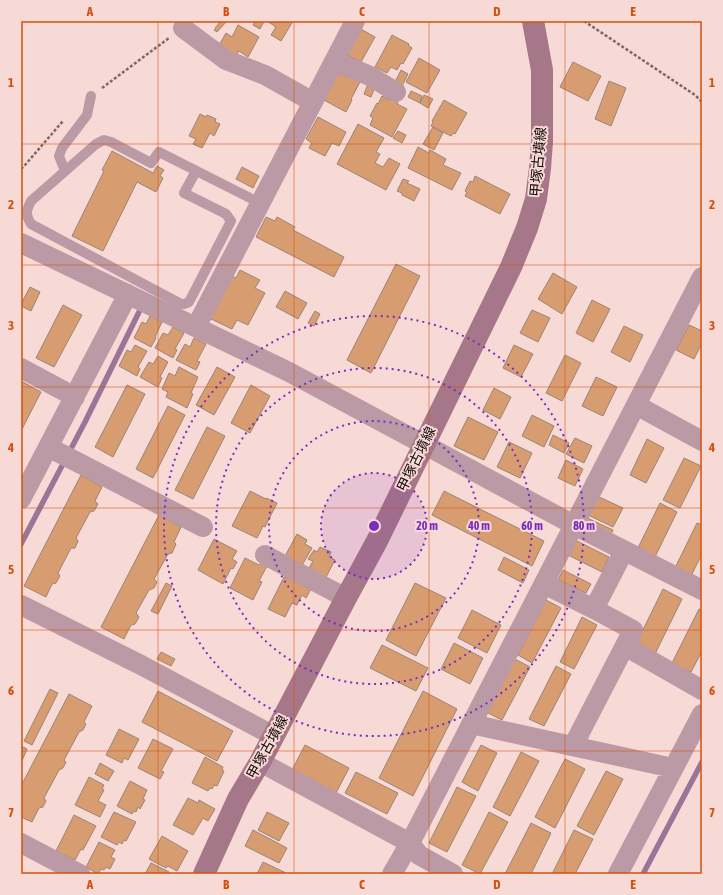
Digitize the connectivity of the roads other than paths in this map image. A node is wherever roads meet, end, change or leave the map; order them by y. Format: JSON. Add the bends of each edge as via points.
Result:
{"nodes":[{"id":1,"x":355,"y":21,"type":"edge"},
{"id":2,"x":533,"y":21,"type":"edge"},
{"id":3,"x":183,"y":28,"type":"dead end"},
{"id":4,"x":334,"y":61,"type":"junction"},
{"id":5,"x":396,"y":92,"type":"dead end"},
{"id":6,"x":91,"y":96,"type":"dead end"},
{"id":7,"x":313,"y":102,"type":"junction"},
{"id":8,"x":196,"y":171,"type":"junction"},
{"id":9,"x":65,"y":172,"type":"junction"},
{"id":10,"x":260,"y":203,"type":"junction"},
{"id":11,"x":21,"y":243,"type":"edge"},
{"id":12,"x":702,"y":277,"type":"edge"},
{"id":13,"x":128,"y":294,"type":"junction"},
{"id":14,"x":196,"y":327,"type":"junction"},
{"id":15,"x":21,"y":368,"type":"edge"},
{"id":16,"x":75,"y":397,"type":"junction"},
{"id":17,"x":636,"y":405,"type":"junction"},
{"id":18,"x":702,"y":441,"type":"edge"},
{"id":19,"x":424,"y":444,"type":"junction"},
{"id":20,"x":48,"y":447,"type":"junction"},
{"id":21,"x":21,"y":499,"type":"edge"},
{"id":22,"x":574,"y":525,"type":"junction"},
{"id":23,"x":203,"y":527,"type":"dead end"},
{"id":24,"x":624,"y":551,"type":"junction"},
{"id":25,"x":265,"y":555,"type":"dead end"},
{"id":26,"x":544,"y":584,"type":"junction"},
{"id":27,"x":702,"y":590,"type":"edge"},
{"id":28,"x":346,"y":598,"type":"junction"},
{"id":29,"x":21,"y":605,"type":"edge"},
{"id":30,"x":594,"y":609,"type":"junction"},
{"id":31,"x":625,"y":646,"type":"junction"},
{"id":32,"x":702,"y":690,"type":"edge"},
{"id":33,"x":702,"y":714,"type":"edge"},
{"id":34,"x":471,"y":724,"type":"junction"},
{"id":35,"x":274,"y":736,"type":"junction"},
{"id":36,"x":573,"y":746,"type":"junction"},
{"id":37,"x":260,"y":762,"type":"junction"},
{"id":38,"x":673,"y":768,"type":"junction"},
{"id":39,"x":21,"y":843,"type":"edge"},
{"id":40,"x":410,"y":843,"type":"junction"},
{"id":41,"x":76,"y":873,"type":"edge"},
{"id":42,"x":204,"y":874,"type":"edge"},
{"id":43,"x":392,"y":874,"type":"edge"},
{"id":44,"x":453,"y":874,"type":"edge"},
{"id":45,"x":618,"y":874,"type":"edge"}],
"edges":[{"from":1,"to":4,"type":"street"},
{"from":2,"to":19,"type":"main road","name":"甲塚古墳線","via":[[542,70],[542,142],[536,199],[511,267]]},
{"from":3,"to":7,"type":"street","via":[[226,60],[265,75]]},
{"from":4,"to":5,"type":"street","via":[[370,76]]},
{"from":4,"to":7,"type":"street"},
{"from":6,"to":9,"type":"lane","via":[[86,115],[59,156]]},
{"from":7,"to":10,"type":"street"},
{"from":8,"to":9,"type":"lane","via":[[159,152],[151,163],[104,140]]},
{"from":8,"to":9,"type":"lane","via":[[184,193],[226,214],[231,221],[189,302],[184,304],[31,224],[27,209],[31,201]]},
{"from":8,"to":10,"type":"lane"},
{"from":10,"to":14,"type":"street"},
{"from":11,"to":13,"type":"street"},
{"from":12,"to":17,"type":"street"},
{"from":13,"to":14,"type":"street"},
{"from":13,"to":16,"type":"street"},
{"from":14,"to":19,"type":"street","via":[[289,372]]},
{"from":15,"to":16,"type":"street"},
{"from":16,"to":20,"type":"street"},
{"from":17,"to":18,"type":"street"},
{"from":17,"to":22,"type":"street"},
{"from":19,"to":22,"type":"street"},
{"from":19,"to":28,"type":"main road","name":"甲塚古墳線"},
{"from":20,"to":21,"type":"street"},
{"from":20,"to":23,"type":"street"},
{"from":22,"to":24,"type":"street"},
{"from":22,"to":26,"type":"street"},
{"from":24,"to":27,"type":"street"},
{"from":24,"to":30,"type":"street"},
{"from":25,"to":28,"type":"street"},
{"from":26,"to":30,"type":"street"},
{"from":26,"to":34,"type":"street"},
{"from":28,"to":35,"type":"main road","name":"甲塚古墳線"},
{"from":29,"to":35,"type":"street"},
{"from":30,"to":31,"type":"street","via":[[633,630]]},
{"from":31,"to":32,"type":"street"},
{"from":31,"to":36,"type":"street"},
{"from":33,"to":38,"type":"street"},
{"from":34,"to":36,"type":"street"},
{"from":34,"to":40,"type":"street"},
{"from":35,"to":37,"type":"main road","name":"甲塚古墳線"},
{"from":36,"to":38,"type":"street"},
{"from":37,"to":40,"type":"street"},
{"from":37,"to":42,"type":"main road","name":"甲塚古墳線","via":[[238,799]]},
{"from":38,"to":45,"type":"street"},
{"from":39,"to":41,"type":"street"},
{"from":40,"to":43,"type":"street"},
{"from":40,"to":44,"type":"street","via":[[419,855]]}]}
